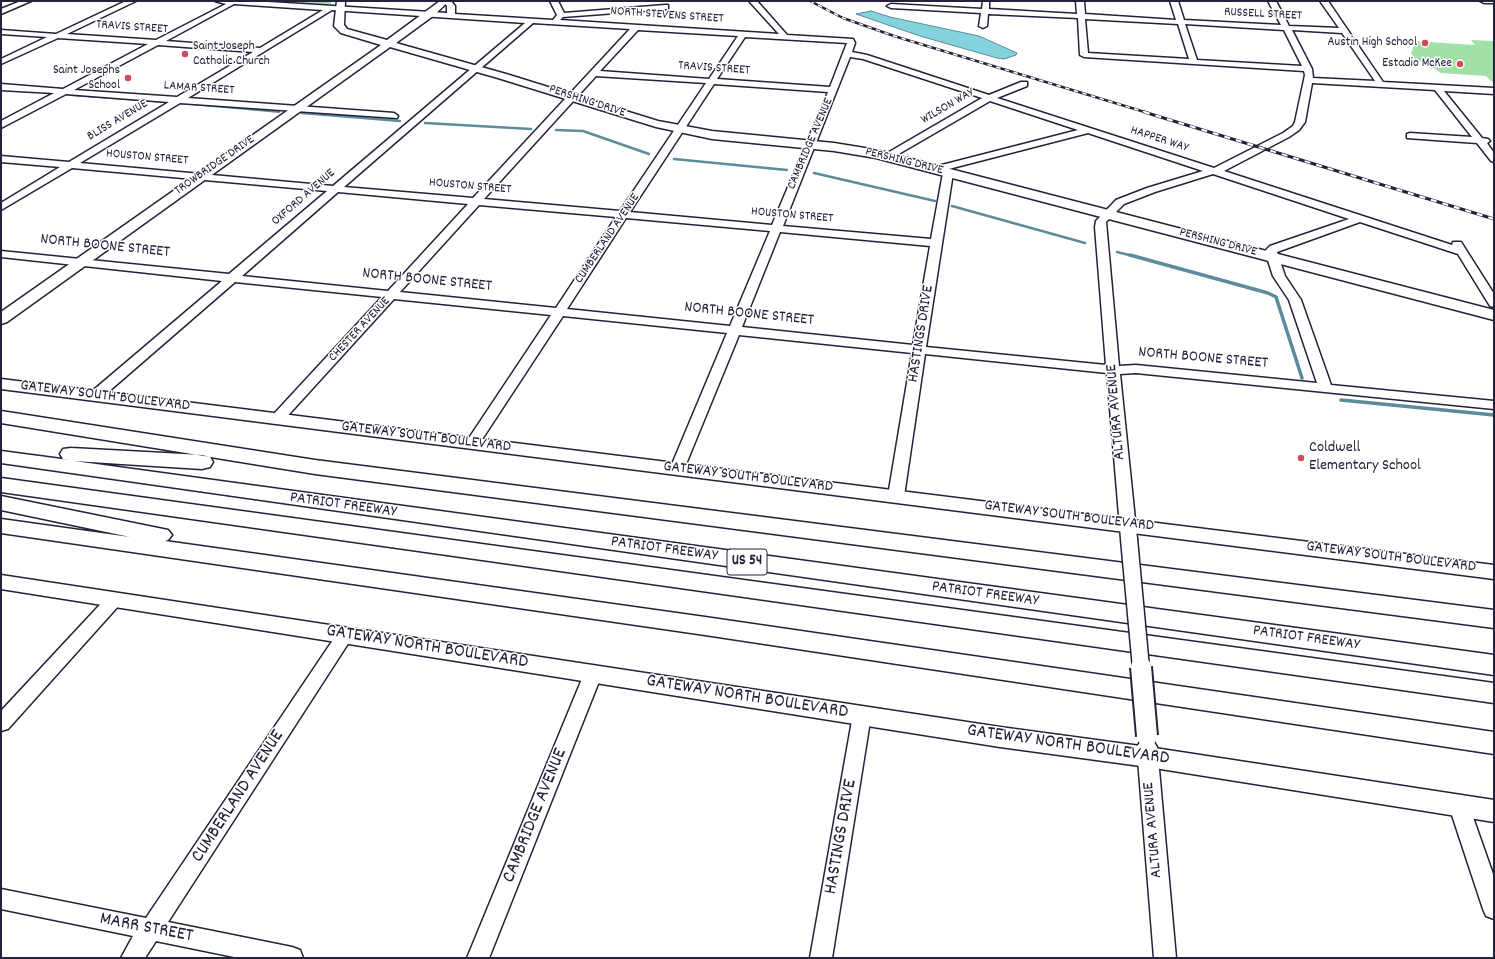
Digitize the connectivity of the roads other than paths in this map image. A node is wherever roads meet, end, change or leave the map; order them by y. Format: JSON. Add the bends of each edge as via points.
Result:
{"nodes":[{"id":1,"x":26,"y":1,"type":"edge"},
{"id":2,"x":132,"y":1,"type":"edge"},
{"id":3,"x":219,"y":1,"type":"edge"},
{"id":4,"x":234,"y":1,"type":"edge"},
{"id":5,"x":446,"y":1,"type":"edge"},
{"id":6,"x":554,"y":1,"type":"edge"},
{"id":7,"x":753,"y":1,"type":"edge"},
{"id":8,"x":986,"y":1,"type":"edge"},
{"id":9,"x":1080,"y":1,"type":"edge"},
{"id":10,"x":1174,"y":1,"type":"edge"},
{"id":11,"x":1272,"y":1,"type":"edge"},
{"id":12,"x":1324,"y":1,"type":"edge"},
{"id":13,"x":1484,"y":1,"type":"edge"},
{"id":14,"x":1494,"y":2,"type":"edge"},
{"id":15,"x":891,"y":3,"type":"edge"},
{"id":16,"x":338,"y":6,"type":"edge"},
{"id":17,"x":665,"y":7,"type":"edge"},
{"id":18,"x":984,"y":11,"type":"junction"},
{"id":19,"x":1,"y":12,"type":"edge"},
{"id":20,"x":430,"y":14,"type":"junction"},
{"id":21,"x":561,"y":15,"type":"junction"},
{"id":22,"x":892,"y":15,"type":"dead end"},
{"id":23,"x":451,"y":16,"type":"junction"},
{"id":24,"x":1081,"y":16,"type":"junction"},
{"id":25,"x":531,"y":21,"type":"junction"},
{"id":26,"x":555,"y":22,"type":"junction"},
{"id":27,"x":676,"y":22,"type":"dead end"},
{"id":28,"x":1180,"y":22,"type":"junction"},
{"id":29,"x":983,"y":26,"type":"dead end"},
{"id":30,"x":636,"y":27,"type":"junction"},
{"id":31,"x":1286,"y":28,"type":"junction"},
{"id":32,"x":679,"y":30,"type":"junction"},
{"id":33,"x":1,"y":32,"type":"edge"},
{"id":34,"x":1345,"y":32,"type":"junction"},
{"id":35,"x":743,"y":34,"type":"junction"},
{"id":36,"x":56,"y":36,"type":"junction"},
{"id":37,"x":783,"y":36,"type":"junction"},
{"id":38,"x":850,"y":41,"type":"joint"},
{"id":39,"x":157,"y":43,"type":"junction"},
{"id":40,"x":388,"y":44,"type":"junction"},
{"id":41,"x":261,"y":50,"type":"junction"},
{"id":42,"x":847,"y":54,"type":"junction"},
{"id":43,"x":1,"y":62,"type":"edge"},
{"id":44,"x":1194,"y":62,"type":"junction"},
{"id":45,"x":476,"y":68,"type":"junction"},
{"id":46,"x":1308,"y":69,"type":"junction"},
{"id":47,"x":594,"y":73,"type":"junction"},
{"id":48,"x":1310,"y":80,"type":"junction"},
{"id":49,"x":712,"y":82,"type":"junction"},
{"id":50,"x":1024,"y":84,"type":"dead end"},
{"id":51,"x":1378,"y":84,"type":"junction"},
{"id":52,"x":1,"y":87,"type":"edge"},
{"id":53,"x":1438,"y":88,"type":"junction"},
{"id":54,"x":833,"y":90,"type":"junction"},
{"id":55,"x":65,"y":91,"type":"junction"},
{"id":56,"x":1494,"y":91,"type":"edge"},
{"id":57,"x":572,"y":97,"type":"junction"},
{"id":58,"x":989,"y":98,"type":"junction"},
{"id":59,"x":178,"y":100,"type":"junction"},
{"id":60,"x":296,"y":109,"type":"junction"},
{"id":61,"x":394,"y":116,"type":"dead end"},
{"id":62,"x":1,"y":125,"type":"edge"},
{"id":63,"x":680,"y":130,"type":"junction"},
{"id":64,"x":1089,"y":130,"type":"junction"},
{"id":65,"x":1410,"y":136,"type":"dead end"},
{"id":66,"x":1480,"y":141,"type":"junction"},
{"id":67,"x":1494,"y":142,"type":"edge"},
{"id":68,"x":811,"y":144,"type":"junction"},
{"id":69,"x":887,"y":157,"type":"junction"},
{"id":70,"x":1,"y":159,"type":"edge"},
{"id":71,"x":1494,"y":159,"type":"edge"},
{"id":72,"x":70,"y":165,"type":"junction"},
{"id":73,"x":936,"y":170,"type":"junction"},
{"id":74,"x":1214,"y":171,"type":"junction"},
{"id":75,"x":948,"y":173,"type":"junction"},
{"id":76,"x":200,"y":177,"type":"junction"},
{"id":77,"x":336,"y":189,"type":"junction"},
{"id":78,"x":476,"y":202,"type":"junction"},
{"id":79,"x":1,"y":207,"type":"edge"},
{"id":80,"x":1108,"y":214,"type":"junction"},
{"id":81,"x":624,"y":215,"type":"junction"},
{"id":82,"x":1359,"y":219,"type":"junction"},
{"id":83,"x":776,"y":229,"type":"junction"},
{"id":84,"x":1454,"y":240,"type":"dead end"},
{"id":85,"x":936,"y":243,"type":"junction"},
{"id":86,"x":1462,"y":252,"type":"junction"},
{"id":87,"x":1,"y":254,"type":"edge"},
{"id":88,"x":1272,"y":257,"type":"junction"},
{"id":89,"x":80,"y":262,"type":"junction"},
{"id":90,"x":233,"y":278,"type":"junction"},
{"id":91,"x":392,"y":294,"type":"junction"},
{"id":92,"x":1494,"y":306,"type":"edge"},
{"id":93,"x":559,"y":312,"type":"junction"},
{"id":94,"x":1,"y":319,"type":"edge"},
{"id":95,"x":735,"y":330,"type":"junction"},
{"id":96,"x":920,"y":350,"type":"junction"},
{"id":97,"x":1113,"y":370,"type":"junction"},
{"id":98,"x":1,"y":384,"type":"edge"},
{"id":99,"x":1325,"y":388,"type":"junction"},
{"id":100,"x":95,"y":396,"type":"junction"},
{"id":101,"x":1494,"y":405,"type":"edge"},
{"id":102,"x":1,"y":417,"type":"edge"},
{"id":103,"x":278,"y":419,"type":"junction"},
{"id":104,"x":1,"y":424,"type":"edge"},
{"id":105,"x":472,"y":444,"type":"junction"},
{"id":106,"x":176,"y":445,"type":"junction"},
{"id":107,"x":1,"y":450,"type":"edge"},
{"id":108,"x":1,"y":457,"type":"edge"},
{"id":109,"x":315,"y":467,"type":"junction"},
{"id":110,"x":677,"y":469,"type":"junction"},
{"id":111,"x":1,"y":485,"type":"edge"},
{"id":112,"x":896,"y":496,"type":"junction"},
{"id":113,"x":1,"y":503,"type":"edge"},
{"id":114,"x":1,"y":526,"type":"edge"},
{"id":115,"x":1128,"y":532,"type":"junction"},
{"id":116,"x":263,"y":564,"type":"junction"},
{"id":117,"x":1494,"y":572,"type":"edge"},
{"id":118,"x":1,"y":582,"type":"edge"},
{"id":119,"x":114,"y":600,"type":"junction"},
{"id":120,"x":1494,"y":606,"type":"edge"},
{"id":121,"x":1432,"y":611,"type":"junction"},
{"id":122,"x":1494,"y":619,"type":"edge"},
{"id":123,"x":345,"y":636,"type":"junction"},
{"id":124,"x":1494,"y":665,"type":"edge"},
{"id":125,"x":593,"y":674,"type":"junction"},
{"id":126,"x":1494,"y":692,"type":"edge"},
{"id":127,"x":862,"y":715,"type":"junction"},
{"id":128,"x":1,"y":724,"type":"edge"},
{"id":129,"x":1494,"y":743,"type":"edge"},
{"id":130,"x":1147,"y":747,"type":"junction"},
{"id":131,"x":1459,"y":806,"type":"junction"},
{"id":132,"x":1494,"y":811,"type":"edge"},
{"id":133,"x":1,"y":899,"type":"edge"},
{"id":134,"x":1494,"y":909,"type":"edge"},
{"id":135,"x":151,"y":930,"type":"junction"},
{"id":136,"x":132,"y":958,"type":"edge"},
{"id":137,"x":292,"y":958,"type":"edge"},
{"id":138,"x":478,"y":958,"type":"edge"},
{"id":139,"x":821,"y":958,"type":"edge"},
{"id":140,"x":1165,"y":958,"type":"edge"}],
"edges":[{"from":1,"to":19,"type":"street"},
{"from":2,"to":36,"type":"street"},
{"from":3,"to":4,"type":"street","name":"NORTH STEVENS STREET"},
{"from":4,"to":16,"type":"street","name":"NORTH STEVENS STREET"},
{"from":4,"to":39,"type":"street"},
{"from":5,"to":20,"type":"main road","name":"TROWBRIDGE DRIVE"},
{"from":5,"to":23,"type":"street","via":[[451,6]]},
{"from":6,"to":21,"type":"street"},
{"from":7,"to":37,"type":"street"},
{"from":8,"to":18,"type":"street"},
{"from":9,"to":24,"type":"street"},
{"from":10,"to":28,"type":"street"},
{"from":11,"to":31,"type":"street","name":"ALTURA AVENUE"},
{"from":12,"to":34,"type":"street"},
{"from":13,"to":14,"type":"street"},
{"from":15,"to":18,"type":"street","name":"RUSSELL STREET"},
{"from":15,"to":22,"type":"street"},
{"from":16,"to":20,"type":"street","name":"NORTH STEVENS STREET"},
{"from":16,"to":40,"type":"main road","name":"PERSHING DRIVE","via":[[340,29]]},
{"from":16,"to":41,"type":"street","name":"BLISS AVENUE"},
{"from":17,"to":21,"type":"street"},
{"from":18,"to":24,"type":"street","name":"RUSSELL STREET"},
{"from":18,"to":29,"type":"street"},
{"from":20,"to":23,"type":"street","name":"NORTH STEVENS STREET"},
{"from":20,"to":40,"type":"main road","name":"TROWBRIDGE DRIVE"},
{"from":21,"to":26,"type":"street"},
{"from":23,"to":25,"type":"street","name":"NORTH STEVENS STREET"},
{"from":24,"to":28,"type":"street","name":"RUSSELL STREET"},
{"from":24,"to":44,"type":"street","via":[[1084,55]]},
{"from":25,"to":26,"type":"street","name":"NORTH STEVENS STREET"},
{"from":25,"to":45,"type":"street","name":"OXFORD AVENUE"},
{"from":26,"to":30,"type":"street","name":"NORTH STEVENS STREET"},
{"from":27,"to":32,"type":"street"},
{"from":28,"to":31,"type":"street","name":"RUSSELL STREET"},
{"from":28,"to":44,"type":"street"},
{"from":30,"to":32,"type":"street","name":"NORTH STEVENS STREET"},
{"from":30,"to":47,"type":"street","name":"CHESTER AVENUE"},
{"from":31,"to":34,"type":"street","name":"RUSSELL STREET"},
{"from":31,"to":46,"type":"street","name":"ALTURA AVENUE"},
{"from":32,"to":35,"type":"street","name":"NORTH STEVENS STREET"},
{"from":33,"to":36,"type":"street","name":"TRAVIS STREET"},
{"from":34,"to":51,"type":"street"},
{"from":35,"to":37,"type":"street","name":"NORTH STEVENS STREET"},
{"from":35,"to":49,"type":"street","name":"CUMBERLAND AVENUE"},
{"from":36,"to":39,"type":"street","name":"TRAVIS STREET"},
{"from":36,"to":43,"type":"street"},
{"from":37,"to":38,"type":"street","name":"NORTH STEVENS STREET"},
{"from":38,"to":42,"type":"street","name":"CAMBRIDGE AVENUE"},
{"from":39,"to":41,"type":"street","name":"TRAVIS STREET"},
{"from":39,"to":55,"type":"street"},
{"from":40,"to":45,"type":"main road","name":"PERSHING DRIVE"},
{"from":40,"to":60,"type":"main road","name":"TROWBRIDGE DRIVE"},
{"from":41,"to":59,"type":"street","name":"BLISS AVENUE"},
{"from":42,"to":54,"type":"street","name":"CAMBRIDGE AVENUE"},
{"from":42,"to":58,"type":"street","name":"HAPPER WAY","via":[[864,57]]},
{"from":44,"to":46,"type":"street"},
{"from":45,"to":57,"type":"main road","name":"PERSHING DRIVE"},
{"from":45,"to":77,"type":"street","name":"OXFORD AVENUE"},
{"from":46,"to":48,"type":"street","name":"ALTURA AVENUE"},
{"from":47,"to":49,"type":"street","name":"TRAVIS STREET"},
{"from":47,"to":57,"type":"street","name":"CHESTER AVENUE"},
{"from":48,"to":51,"type":"street"},
{"from":48,"to":74,"type":"street","name":"ALTURA AVENUE","via":[[1300,122],[1296,128],[1230,165]]},
{"from":49,"to":54,"type":"street","name":"TRAVIS STREET"},
{"from":49,"to":63,"type":"street","name":"CUMBERLAND AVENUE"},
{"from":50,"to":58,"type":"street","name":"WILSON WAY"},
{"from":51,"to":53,"type":"street"},
{"from":52,"to":55,"type":"street","name":"LAMAR STREET"},
{"from":53,"to":56,"type":"street"},
{"from":53,"to":66,"type":"street"},
{"from":54,"to":68,"type":"street","name":"CAMBRIDGE AVENUE"},
{"from":55,"to":59,"type":"street","name":"LAMAR STREET"},
{"from":55,"to":62,"type":"street"},
{"from":57,"to":63,"type":"main road","name":"PERSHING DRIVE"},
{"from":57,"to":78,"type":"street","name":"CHESTER AVENUE"},
{"from":58,"to":64,"type":"street","name":"HAPPER WAY"},
{"from":58,"to":69,"type":"street","name":"WILSON WAY"},
{"from":59,"to":60,"type":"street","name":"LAMAR STREET"},
{"from":59,"to":72,"type":"street","name":"BLISS AVENUE"},
{"from":60,"to":61,"type":"street","name":"LAMAR STREET"},
{"from":60,"to":76,"type":"main road","name":"TROWBRIDGE DRIVE"},
{"from":63,"to":68,"type":"main road","name":"PERSHING DRIVE"},
{"from":63,"to":81,"type":"street","name":"CUMBERLAND AVENUE"},
{"from":64,"to":73,"type":"street"},
{"from":64,"to":74,"type":"street","name":"HAPPER WAY"},
{"from":65,"to":66,"type":"street"},
{"from":66,"to":67,"type":"street"},
{"from":66,"to":71,"type":"street"},
{"from":68,"to":69,"type":"main road","name":"PERSHING DRIVE"},
{"from":68,"to":83,"type":"street","name":"CAMBRIDGE AVENUE"},
{"from":69,"to":73,"type":"main road","name":"PERSHING DRIVE"},
{"from":70,"to":72,"type":"street","name":"HOUSTON STREET"},
{"from":72,"to":76,"type":"street","name":"HOUSTON STREET"},
{"from":72,"to":79,"type":"street","name":"BLISS AVENUE"},
{"from":73,"to":75,"type":"main road","name":"PERSHING DRIVE"},
{"from":74,"to":80,"type":"street","name":"ALTURA AVENUE","via":[[1132,197],[1120,202]]},
{"from":74,"to":82,"type":"street","name":"HAPPER WAY"},
{"from":75,"to":80,"type":"main road","name":"PERSHING DRIVE"},
{"from":75,"to":85,"type":"street","name":"HASTINGS DRIVE"},
{"from":76,"to":77,"type":"street","name":"HOUSTON STREET"},
{"from":76,"to":89,"type":"main road","name":"TROWBRIDGE DRIVE"},
{"from":77,"to":78,"type":"street","name":"HOUSTON STREET"},
{"from":77,"to":90,"type":"street","name":"OXFORD AVENUE"},
{"from":78,"to":81,"type":"street","name":"HOUSTON STREET"},
{"from":78,"to":91,"type":"street","name":"CHESTER AVENUE"},
{"from":80,"to":88,"type":"main road","name":"PERSHING DRIVE"},
{"from":80,"to":97,"type":"street","name":"ALTURA AVENUE","via":[[1100,227]]},
{"from":81,"to":83,"type":"street","name":"HOUSTON STREET"},
{"from":81,"to":93,"type":"street","name":"CUMBERLAND AVENUE"},
{"from":82,"to":86,"type":"street","name":"HAPPER WAY"},
{"from":82,"to":88,"type":"street","via":[[1274,248],[1271,251]]},
{"from":83,"to":85,"type":"street","name":"HOUSTON STREET"},
{"from":83,"to":95,"type":"street","name":"CAMBRIDGE AVENUE"},
{"from":84,"to":86,"type":"street"},
{"from":85,"to":96,"type":"street","name":"HASTINGS DRIVE"},
{"from":86,"to":92,"type":"street"},
{"from":87,"to":89,"type":"street","name":"NORTH BOONE STREET"},
{"from":88,"to":92,"type":"main road","name":"PERSHING DRIVE"},
{"from":88,"to":99,"type":"street","via":[[1279,276],[1295,300]]},
{"from":89,"to":90,"type":"street","name":"NORTH BOONE STREET"},
{"from":89,"to":94,"type":"main road","name":"TROWBRIDGE DRIVE"},
{"from":90,"to":91,"type":"street","name":"NORTH BOONE STREET"},
{"from":90,"to":100,"type":"street","name":"OXFORD AVENUE"},
{"from":91,"to":93,"type":"street","name":"NORTH BOONE STREET"},
{"from":91,"to":103,"type":"street","name":"CHESTER AVENUE"},
{"from":93,"to":95,"type":"street","name":"NORTH BOONE STREET"},
{"from":93,"to":105,"type":"street","name":"CUMBERLAND AVENUE"},
{"from":95,"to":96,"type":"street","name":"NORTH BOONE STREET"},
{"from":95,"to":110,"type":"street","name":"CAMBRIDGE AVENUE"},
{"from":96,"to":97,"type":"street","name":"NORTH BOONE STREET"},
{"from":96,"to":112,"type":"street","name":"HASTINGS DRIVE"},
{"from":97,"to":99,"type":"street","name":"NORTH BOONE STREET","via":[[1136,369]]},
{"from":97,"to":115,"type":"street","name":"ALTURA AVENUE"},
{"from":98,"to":100,"type":"main road","name":"GATEWAY SOUTH BOULEVARD"},
{"from":99,"to":101,"type":"street","name":"NORTH BOONE STREET"},
{"from":100,"to":103,"type":"main road","name":"GATEWAY SOUTH BOULEVARD"},
{"from":102,"to":106,"type":"highway"},
{"from":103,"to":105,"type":"main road","name":"GATEWAY SOUTH BOULEVARD"},
{"from":104,"to":106,"type":"highway"},
{"from":105,"to":110,"type":"main road","name":"GATEWAY SOUTH BOULEVARD"},
{"from":106,"to":109,"type":"highway"},
{"from":107,"to":109,"type":"highway"},
{"from":108,"to":124,"type":"highway","name":"PATRIOT FREEWAY","number":"US 54"},
{"from":109,"to":121,"type":"highway"},
{"from":110,"to":112,"type":"main road","name":"GATEWAY SOUTH BOULEVARD"},
{"from":111,"to":126,"type":"highway","name":"PATRIOT FREEWAY","number":"US 54"},
{"from":112,"to":115,"type":"main road","name":"GATEWAY SOUTH BOULEVARD"},
{"from":113,"to":116,"type":"highway","via":[[249,554]]},
{"from":114,"to":116,"type":"highway"},
{"from":115,"to":117,"type":"main road","name":"GATEWAY SOUTH BOULEVARD"},
{"from":115,"to":130,"type":"street","name":"ALTURA AVENUE","bridge":true},
{"from":116,"to":129,"type":"highway"},
{"from":118,"to":119,"type":"main road","name":"GATEWAY NORTH BOULEVARD"},
{"from":119,"to":123,"type":"main road","name":"GATEWAY NORTH BOULEVARD"},
{"from":119,"to":128,"type":"street"},
{"from":120,"to":121,"type":"highway","via":[[1458,603]]},
{"from":121,"to":122,"type":"highway"},
{"from":123,"to":125,"type":"main road","name":"GATEWAY NORTH BOULEVARD"},
{"from":123,"to":135,"type":"street","name":"CUMBERLAND AVENUE"},
{"from":125,"to":127,"type":"main road","name":"GATEWAY NORTH BOULEVARD"},
{"from":125,"to":138,"type":"street","name":"CAMBRIDGE AVENUE"},
{"from":127,"to":130,"type":"main road","name":"GATEWAY NORTH BOULEVARD","via":[[1000,737]]},
{"from":127,"to":139,"type":"street","name":"HASTINGS DRIVE"},
{"from":130,"to":131,"type":"main road","name":"GATEWAY NORTH BOULEVARD"},
{"from":130,"to":140,"type":"street","name":"ALTURA AVENUE"},
{"from":131,"to":132,"type":"main road","name":"GATEWAY NORTH BOULEVARD"},
{"from":131,"to":134,"type":"street"},
{"from":133,"to":135,"type":"street","name":"MARR STREET"},
{"from":135,"to":136,"type":"street","name":"CUMBERLAND AVENUE"},
{"from":135,"to":137,"type":"street","name":"MARR STREET"}]}
